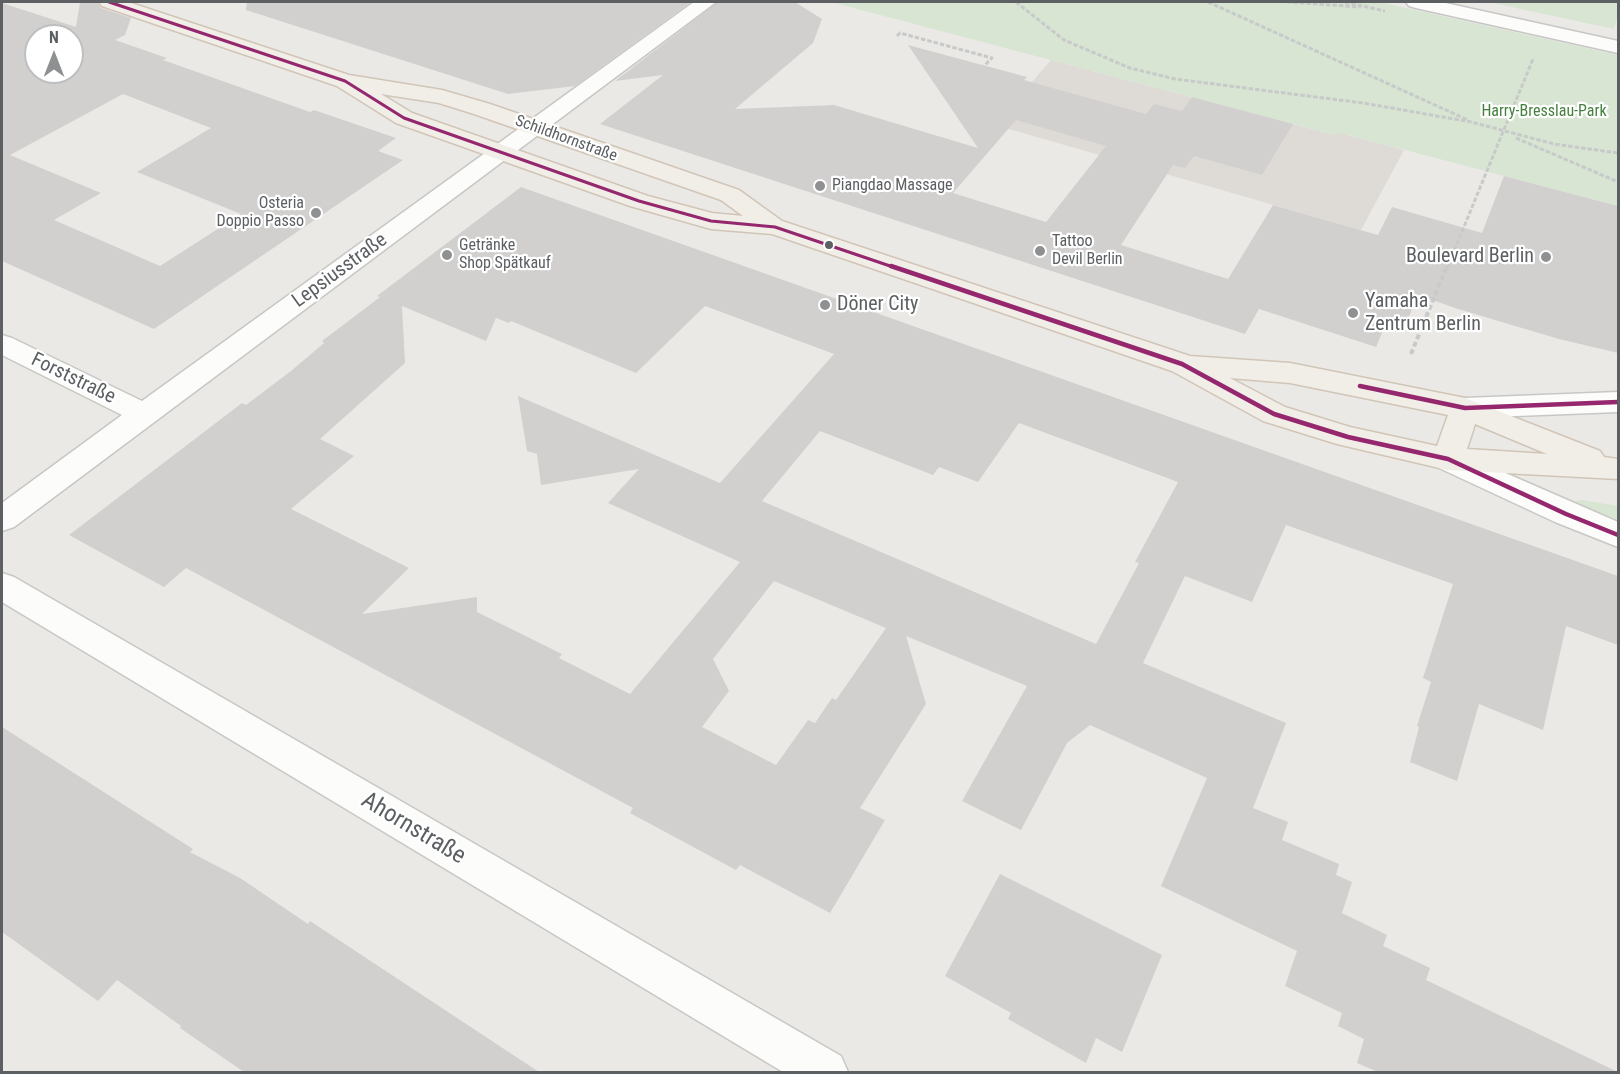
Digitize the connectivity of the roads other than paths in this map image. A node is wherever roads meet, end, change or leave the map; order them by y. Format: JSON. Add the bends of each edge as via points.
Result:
{"nodes":[{"id":1,"x":109,"y":2,"type":"edge"},
{"id":2,"x":706,"y":2,"type":"edge"},
{"id":3,"x":1425,"y":4,"type":"edge"},
{"id":4,"x":1618,"y":47,"type":"edge"},
{"id":5,"x":345,"y":81,"type":"junction"},
{"id":6,"x":535,"y":128,"type":"junction"},
{"id":7,"x":501,"y":153,"type":"junction"},
{"id":8,"x":775,"y":227,"type":"junction"},
{"id":9,"x":2,"y":344,"type":"edge"},
{"id":10,"x":1182,"y":364,"type":"junction"},
{"id":11,"x":1618,"y":402,"type":"edge"},
{"id":12,"x":1465,"y":408,"type":"junction"},
{"id":13,"x":144,"y":414,"type":"junction"},
{"id":14,"x":1448,"y":459,"type":"junction"},
{"id":15,"x":1616,"y":470,"type":"edge"},
{"id":16,"x":2,"y":519,"type":"edge"},
{"id":17,"x":1618,"y":535,"type":"edge"},
{"id":18,"x":2,"y":586,"type":"edge"},
{"id":19,"x":825,"y":1072,"type":"edge"}],
"edges":[{"from":1,"to":5,"type":"main road","name":"Schildhornstraße"},
{"from":2,"to":6,"type":"street","name":"Lepsiusstraße"},
{"from":3,"to":4,"type":"street"},
{"from":5,"to":6,"type":"main road","name":"Schildhornstraße","via":[[442,97]]},
{"from":5,"to":7,"type":"main road","name":"Schildhornstraße","via":[[404,118]]},
{"from":6,"to":7,"type":"street","name":"Lepsiusstraße"},
{"from":6,"to":8,"type":"main road","name":"Schildhornstraße","via":[[730,195]]},
{"from":7,"to":8,"type":"main road","name":"Schildhornstraße","via":[[639,201],[711,221]]},
{"from":7,"to":13,"type":"street","name":"Lepsiusstraße"},
{"from":8,"to":10,"type":"main road","name":"Schildhornstraße"},
{"from":9,"to":13,"type":"street","name":"Forststraße"},
{"from":10,"to":12,"type":"main road","name":"Schildhornstraße","via":[[1290,373]]},
{"from":10,"to":14,"type":"main road","name":"Schildhornstraße","via":[[1274,414],[1348,437]]},
{"from":11,"to":12,"type":"street","name":"Schildhornstraße"},
{"from":12,"to":14,"type":"main road"},
{"from":12,"to":15,"type":"main road","name":"Schildhornstraße"},
{"from":13,"to":16,"type":"street","name":"Lepsiusstraße"},
{"from":14,"to":15,"type":"main road","name":"Schildhornstraße"},
{"from":14,"to":17,"type":"street","name":"Schildhornstraße"},
{"from":18,"to":19,"type":"street","name":"Ahornstraße"}]}
